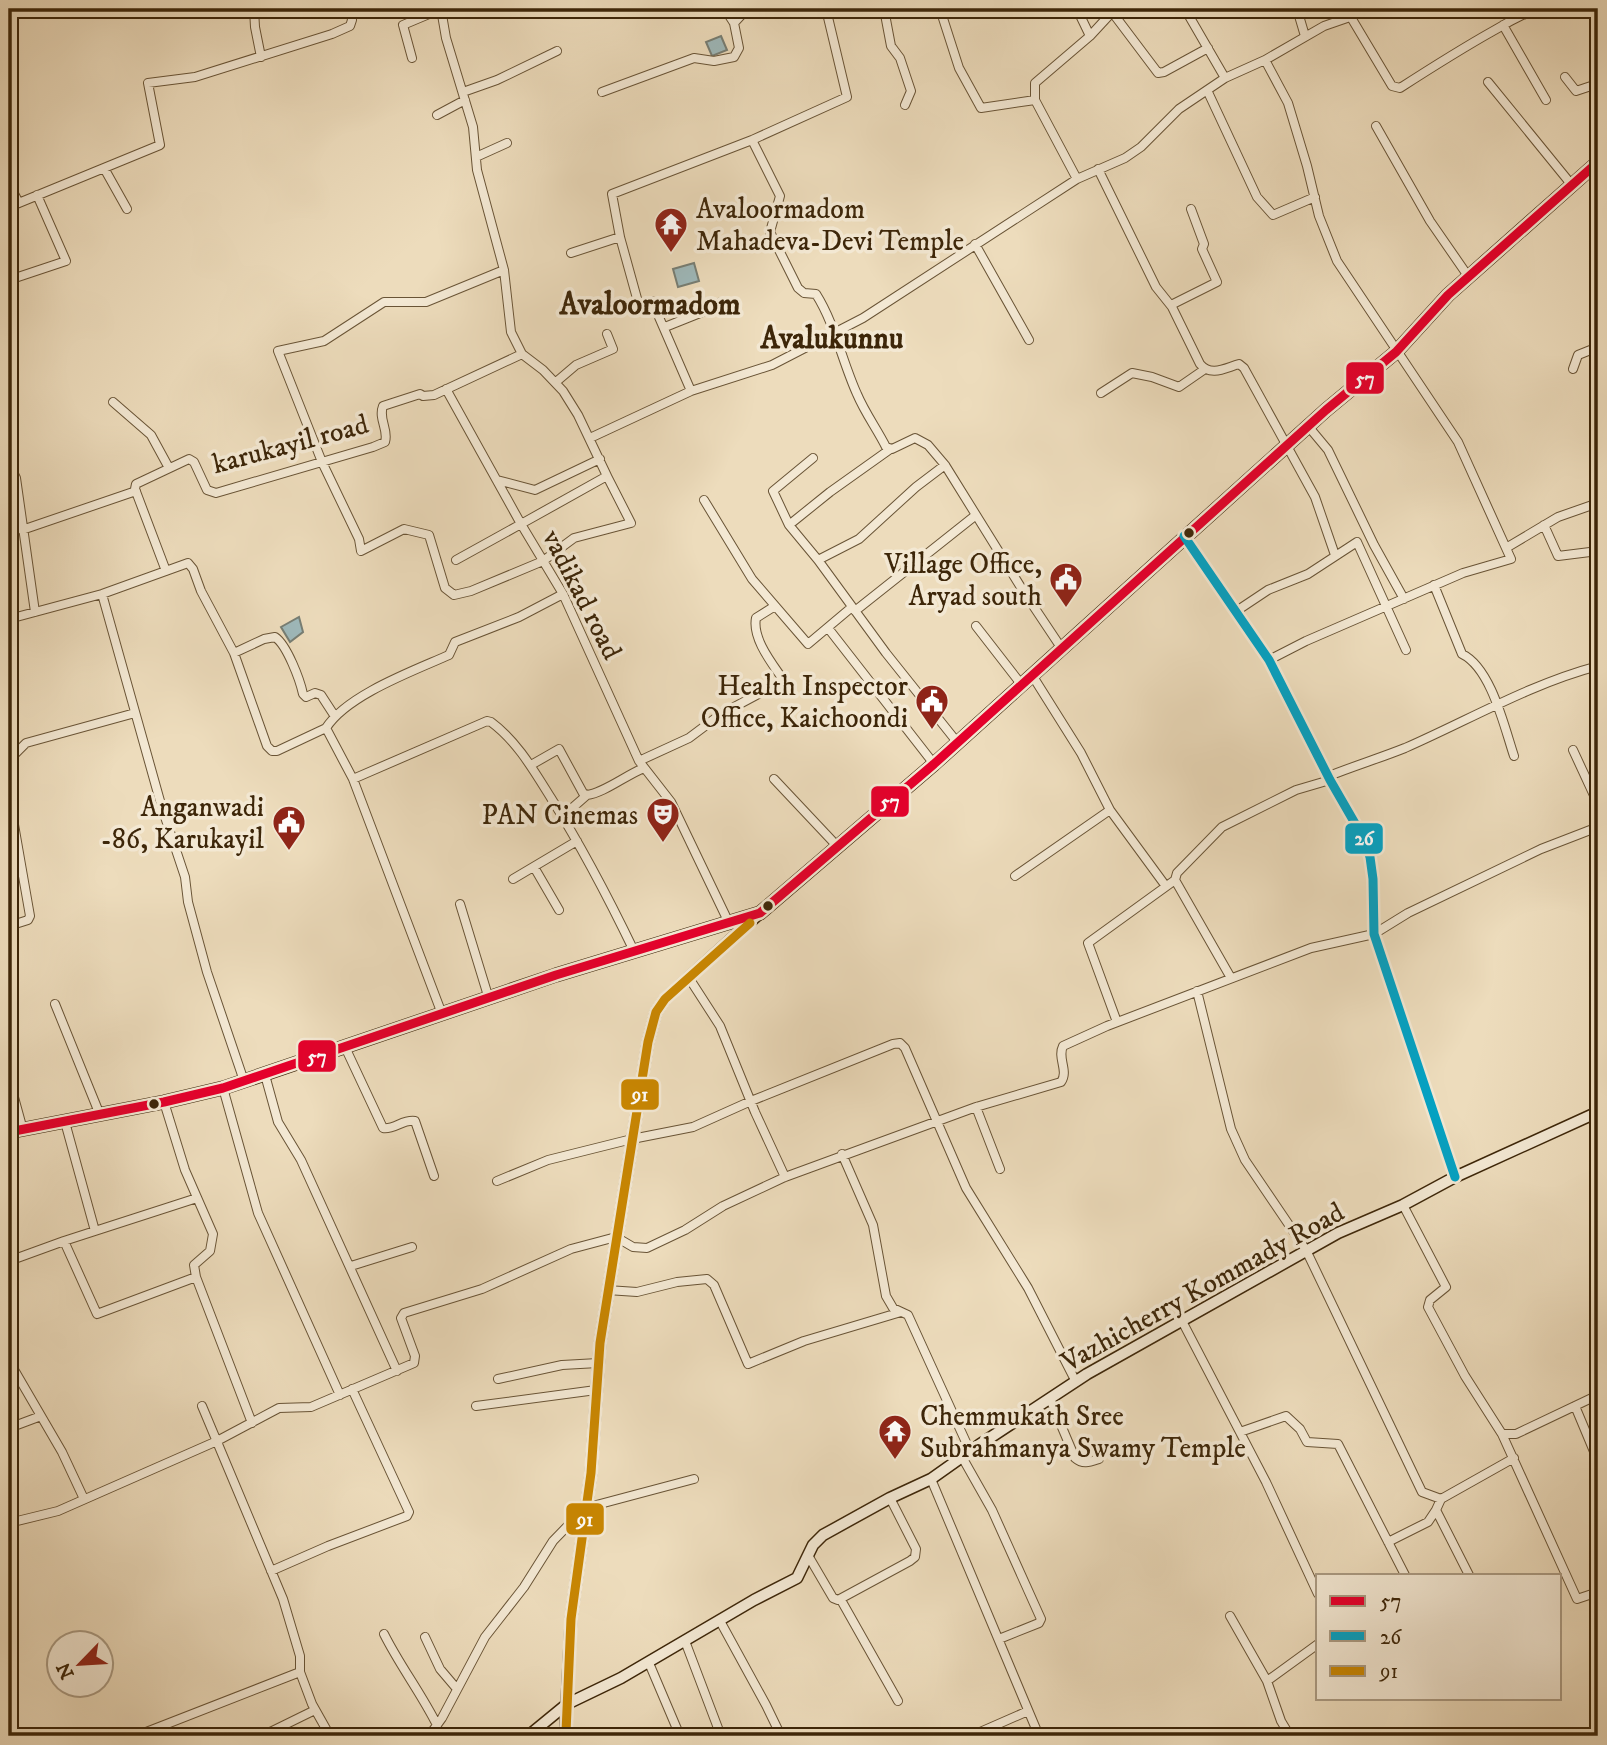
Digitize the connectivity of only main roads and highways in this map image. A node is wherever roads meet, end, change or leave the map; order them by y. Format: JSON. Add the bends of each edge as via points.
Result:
{"nodes":[{"id":1,"x":1598,"y":163,"type":"edge"},
{"id":2,"x":760,"y":913,"type":"junction"},
{"id":3,"x":1595,"y":1114,"type":"edge"},
{"id":4,"x":9,"y":1132,"type":"edge"},
{"id":5,"x":567,"y":1704,"type":"junction"},
{"id":6,"x":528,"y":1736,"type":"edge"},
{"id":7,"x":565,"y":1736,"type":"edge"}],
"edges":[{"from":1,"to":2,"type":"main road","via":[[1468,276],[1396,352]]},
{"from":2,"to":4,"type":"main road","via":[[556,975],[223,1088]]},
{"from":2,"to":5,"type":"main road","via":[[665,999],[656,1012],[644,1060],[598,1363],[591,1473],[571,1619]]},
{"from":3,"to":5,"type":"main road","name":"Vazhicherry Kommady Road","via":[[1338,1233],[1182,1321],[1076,1382],[931,1479],[822,1535],[797,1578]]},
{"from":5,"to":6,"type":"main road","name":"Vazhicherry Kommady Road"},
{"from":5,"to":7,"type":"main road"}]}
